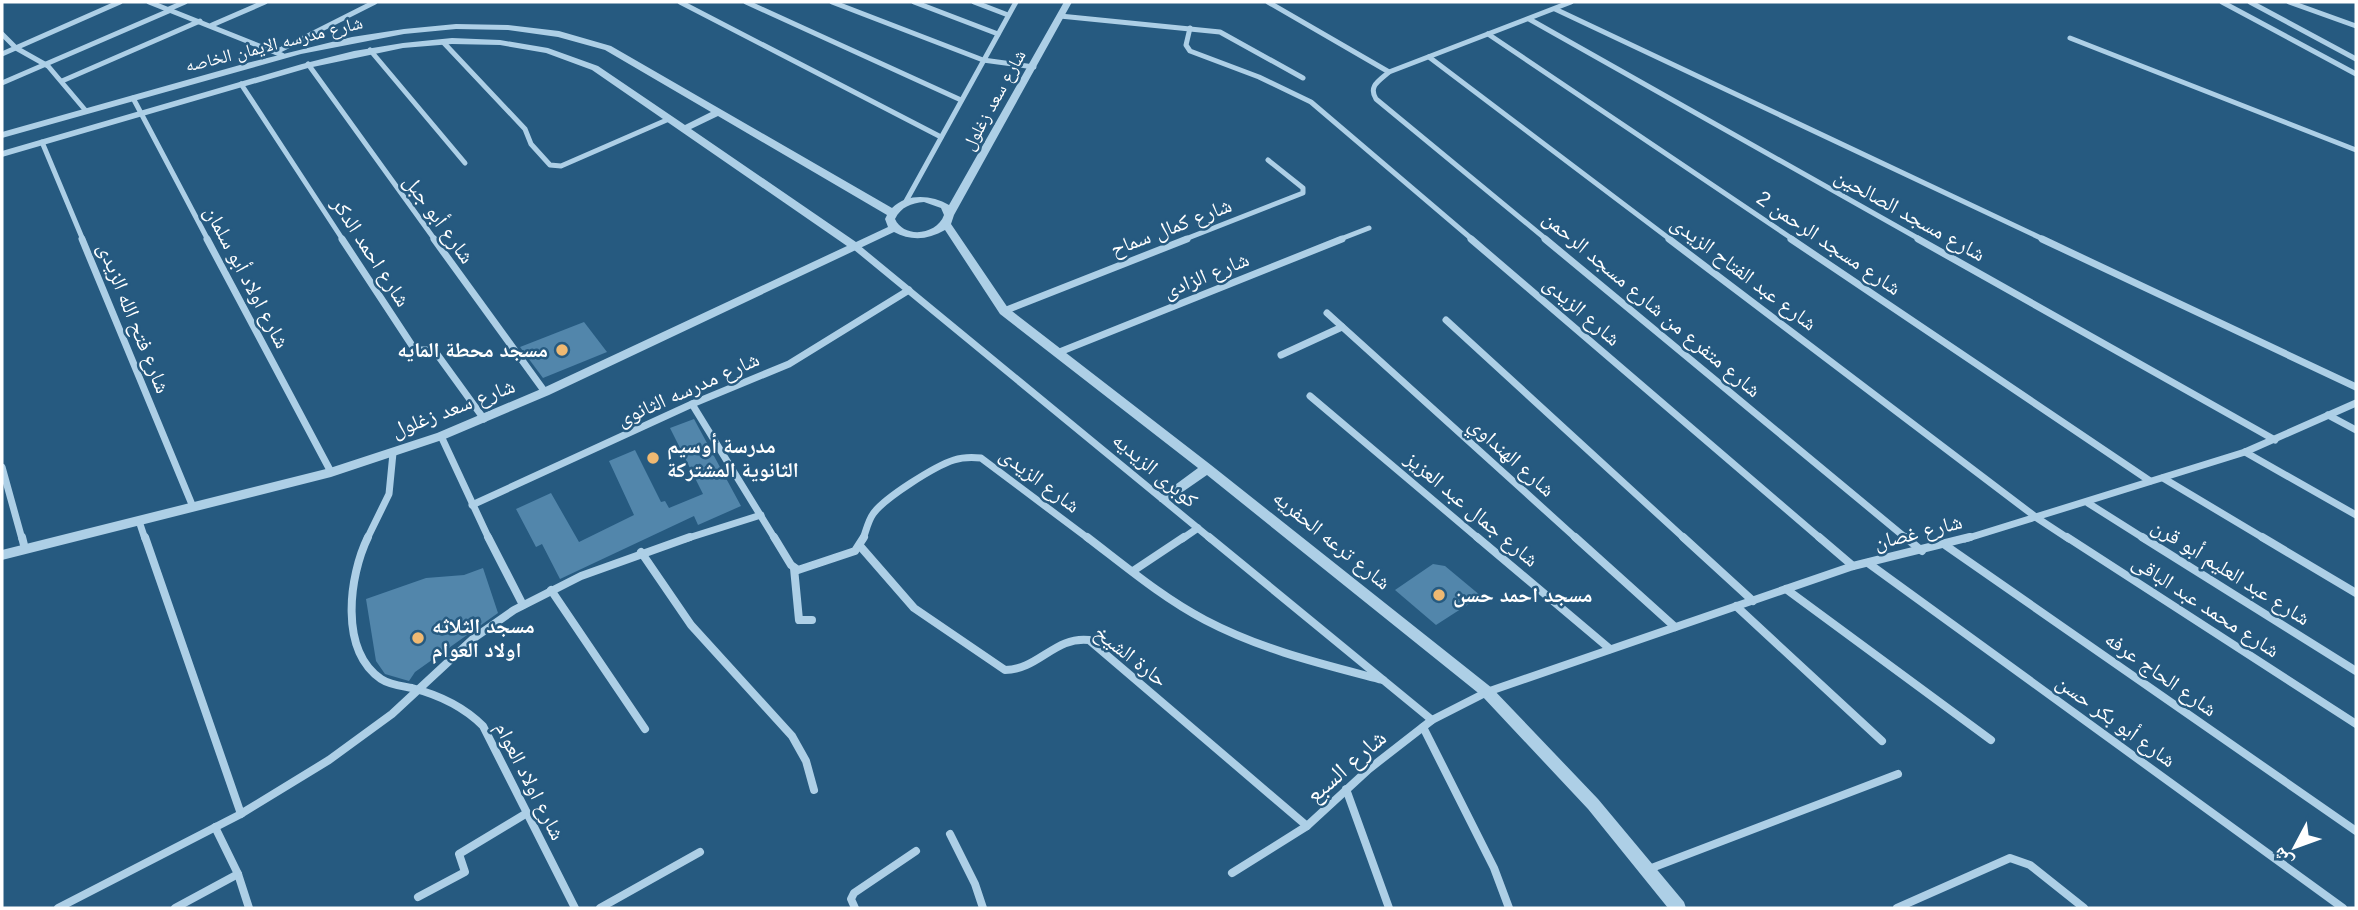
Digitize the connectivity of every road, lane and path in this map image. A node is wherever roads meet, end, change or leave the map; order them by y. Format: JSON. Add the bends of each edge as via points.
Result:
{"nodes":[{"id":1,"x":120,"y":2,"type":"edge"},
{"id":2,"x":149,"y":2,"type":"edge"},
{"id":3,"x":185,"y":2,"type":"edge"},
{"id":4,"x":265,"y":2,"type":"edge"},
{"id":5,"x":375,"y":2,"type":"edge"},
{"id":6,"x":680,"y":2,"type":"edge"},
{"id":7,"x":746,"y":2,"type":"edge"},
{"id":8,"x":832,"y":2,"type":"edge"},
{"id":9,"x":914,"y":2,"type":"edge"},
{"id":10,"x":974,"y":2,"type":"edge"},
{"id":11,"x":1016,"y":2,"type":"edge"},
{"id":12,"x":1068,"y":2,"type":"edge"},
{"id":13,"x":1268,"y":2,"type":"edge"},
{"id":14,"x":1571,"y":2,"type":"edge"},
{"id":15,"x":2222,"y":2,"type":"edge"},
{"id":16,"x":2250,"y":2,"type":"edge"},
{"id":17,"x":2289,"y":2,"type":"edge"},
{"id":18,"x":1555,"y":9,"type":"junction"},
{"id":19,"x":170,"y":10,"type":"junction"},
{"id":20,"x":1008,"y":15,"type":"junction"},
{"id":21,"x":1060,"y":16,"type":"junction"},
{"id":22,"x":1529,"y":19,"type":"junction"},
{"id":23,"x":200,"y":21,"type":"junction"},
{"id":24,"x":212,"y":25,"type":"junction"},
{"id":25,"x":2356,"y":26,"type":"edge"},
{"id":26,"x":1190,"y":28,"type":"junction"},
{"id":27,"x":2,"y":34,"type":"edge"},
{"id":28,"x":998,"y":34,"type":"junction"},
{"id":29,"x":1488,"y":34,"type":"junction"},
{"id":30,"x":2070,"y":38,"type":"dead end"},
{"id":31,"x":443,"y":42,"type":"junction"},
{"id":32,"x":320,"y":46,"type":"junction"},
{"id":33,"x":16,"y":48,"type":"junction"},
{"id":34,"x":370,"y":50,"type":"junction"},
{"id":35,"x":2,"y":54,"type":"edge"},
{"id":36,"x":279,"y":54,"type":"junction"},
{"id":37,"x":1429,"y":57,"type":"junction"},
{"id":38,"x":2356,"y":59,"type":"edge"},
{"id":39,"x":324,"y":60,"type":"junction"},
{"id":40,"x":983,"y":60,"type":"junction"},
{"id":41,"x":46,"y":64,"type":"junction"},
{"id":42,"x":308,"y":64,"type":"junction"},
{"id":43,"x":1034,"y":66,"type":"junction"},
{"id":44,"x":1389,"y":72,"type":"junction"},
{"id":45,"x":2356,"y":74,"type":"edge"},
{"id":46,"x":1303,"y":78,"type":"dead end"},
{"id":47,"x":62,"y":81,"type":"junction"},
{"id":48,"x":2,"y":83,"type":"edge"},
{"id":49,"x":241,"y":84,"type":"junction"},
{"id":50,"x":132,"y":98,"type":"junction"},
{"id":51,"x":961,"y":100,"type":"junction"},
{"id":52,"x":86,"y":111,"type":"junction"},
{"id":53,"x":718,"y":112,"type":"junction"},
{"id":54,"x":141,"y":113,"type":"junction"},
{"id":55,"x":669,"y":118,"type":"junction"},
{"id":56,"x":684,"y":129,"type":"junction"},
{"id":57,"x":2,"y":135,"type":"edge"},
{"id":58,"x":941,"y":137,"type":"junction"},
{"id":59,"x":42,"y":142,"type":"junction"},
{"id":60,"x":2356,"y":150,"type":"edge"},
{"id":61,"x":2,"y":154,"type":"edge"},
{"id":62,"x":1268,"y":160,"type":"dead end"},
{"id":63,"x":465,"y":163,"type":"dead end"},
{"id":64,"x":905,"y":203,"type":"junction"},
{"id":65,"x":892,"y":214,"type":"junction"},
{"id":66,"x":947,"y":220,"type":"junction"},
{"id":67,"x":894,"y":228,"type":"junction"},
{"id":68,"x":1369,"y":229,"type":"dead end"},
{"id":69,"x":856,"y":247,"type":"junction"},
{"id":70,"x":909,"y":290,"type":"junction"},
{"id":71,"x":1004,"y":312,"type":"junction"},
{"id":72,"x":1326,"y":313,"type":"dead end"},
{"id":73,"x":1446,"y":320,"type":"dead end"},
{"id":74,"x":1342,"y":327,"type":"junction"},
{"id":75,"x":1057,"y":353,"type":"junction"},
{"id":76,"x":1281,"y":355,"type":"dead end"},
{"id":77,"x":2356,"y":387,"type":"edge"},
{"id":78,"x":545,"y":392,"type":"junction"},
{"id":79,"x":1310,"y":396,"type":"dead end"},
{"id":80,"x":2356,"y":403,"type":"edge"},
{"id":81,"x":692,"y":404,"type":"junction"},
{"id":82,"x":2328,"y":415,"type":"junction"},
{"id":83,"x":484,"y":419,"type":"junction"},
{"id":84,"x":2356,"y":430,"type":"edge"},
{"id":85,"x":442,"y":436,"type":"junction"},
{"id":86,"x":2275,"y":440,"type":"junction"},
{"id":87,"x":2245,"y":452,"type":"junction"},
{"id":88,"x":393,"y":453,"type":"junction"},
{"id":89,"x":2,"y":467,"type":"edge"},
{"id":90,"x":1208,"y":468,"type":"junction"},
{"id":91,"x":331,"y":472,"type":"junction"},
{"id":92,"x":2162,"y":478,"type":"junction"},
{"id":93,"x":2150,"y":481,"type":"junction"},
{"id":94,"x":1164,"y":499,"type":"junction"},
{"id":95,"x":2088,"y":503,"type":"junction"},
{"id":96,"x":472,"y":505,"type":"junction"},
{"id":97,"x":193,"y":507,"type":"junction"},
{"id":98,"x":761,"y":514,"type":"junction"},
{"id":99,"x":2356,"y":515,"type":"edge"},
{"id":100,"x":2037,"y":518,"type":"junction"},
{"id":101,"x":139,"y":521,"type":"junction"},
{"id":102,"x":1198,"y":528,"type":"junction"},
{"id":103,"x":1945,"y":545,"type":"junction"},
{"id":104,"x":860,"y":546,"type":"junction"},
{"id":105,"x":25,"y":549,"type":"junction"},
{"id":106,"x":1922,"y":551,"type":"junction"},
{"id":107,"x":641,"y":552,"type":"junction"},
{"id":108,"x":2,"y":555,"type":"edge"},
{"id":109,"x":1868,"y":563,"type":"junction"},
{"id":110,"x":1853,"y":566,"type":"junction"},
{"id":111,"x":794,"y":568,"type":"junction"},
{"id":112,"x":1133,"y":571,"type":"junction"},
{"id":113,"x":1786,"y":589,"type":"junction"},
{"id":114,"x":551,"y":590,"type":"junction"},
{"id":115,"x":2356,"y":593,"type":"edge"},
{"id":116,"x":1753,"y":601,"type":"junction"},
{"id":117,"x":523,"y":606,"type":"junction"},
{"id":118,"x":1736,"y":606,"type":"junction"},
{"id":119,"x":812,"y":620,"type":"dead end"},
{"id":120,"x":1675,"y":627,"type":"junction"},
{"id":121,"x":1611,"y":649,"type":"junction"},
{"id":122,"x":2356,"y":671,"type":"edge"},
{"id":123,"x":1383,"y":680,"type":"junction"},
{"id":124,"x":419,"y":690,"type":"junction"},
{"id":125,"x":1487,"y":692,"type":"junction"},
{"id":126,"x":1432,"y":720,"type":"junction"},
{"id":127,"x":2356,"y":724,"type":"edge"},
{"id":128,"x":1423,"y":727,"type":"junction"},
{"id":129,"x":645,"y":729,"type":"dead end"},
{"id":130,"x":1991,"y":740,"type":"dead end"},
{"id":131,"x":1882,"y":741,"type":"dead end"},
{"id":132,"x":1898,"y":774,"type":"dead end"},
{"id":133,"x":1346,"y":789,"type":"junction"},
{"id":134,"x":814,"y":790,"type":"dead end"},
{"id":135,"x":527,"y":813,"type":"junction"},
{"id":136,"x":241,"y":814,"type":"junction"},
{"id":137,"x":1307,"y":826,"type":"junction"},
{"id":138,"x":215,"y":827,"type":"junction"},
{"id":139,"x":2356,"y":831,"type":"edge"},
{"id":140,"x":950,"y":834,"type":"dead end"},
{"id":141,"x":916,"y":851,"type":"dead end"},
{"id":142,"x":700,"y":852,"type":"dead end"},
{"id":143,"x":1648,"y":870,"type":"junction"},
{"id":144,"x":1232,"y":873,"type":"dead end"},
{"id":145,"x":238,"y":874,"type":"junction"},
{"id":146,"x":418,"y":897,"type":"dead end"},
{"id":147,"x":58,"y":908,"type":"edge"},
{"id":148,"x":175,"y":908,"type":"edge"},
{"id":149,"x":249,"y":908,"type":"edge"},
{"id":150,"x":575,"y":908,"type":"edge"},
{"id":151,"x":600,"y":908,"type":"edge"},
{"id":152,"x":855,"y":908,"type":"edge"},
{"id":153,"x":984,"y":908,"type":"edge"},
{"id":154,"x":1389,"y":908,"type":"edge"},
{"id":155,"x":1509,"y":908,"type":"edge"},
{"id":156,"x":1678,"y":908,"type":"edge"},
{"id":157,"x":1897,"y":908,"type":"edge"},
{"id":158,"x":2084,"y":908,"type":"edge"},
{"id":159,"x":2343,"y":908,"type":"edge"}],
"edges":[{"from":1,"to":33,"type":"street"},
{"from":2,"to":19,"type":"street"},
{"from":3,"to":19,"type":"street"},
{"from":4,"to":24,"type":"street"},
{"from":5,"to":36,"type":"street"},
{"from":6,"to":58,"type":"street"},
{"from":7,"to":51,"type":"street"},
{"from":8,"to":40,"type":"street"},
{"from":9,"to":28,"type":"street"},
{"from":10,"to":20,"type":"street"},
{"from":11,"to":20,"type":"street"},
{"from":12,"to":21,"type":"street","name":"شارع سعد زغلول"},
{"from":13,"to":44,"type":"street"},
{"from":14,"to":18,"type":"street"},
{"from":15,"to":45,"type":"street"},
{"from":16,"to":38,"type":"street"},
{"from":17,"to":25,"type":"street"},
{"from":18,"to":22,"type":"street"},
{"from":18,"to":77,"type":"street"},
{"from":19,"to":23,"type":"street"},
{"from":19,"to":41,"type":"street"},
{"from":20,"to":28,"type":"street"},
{"from":21,"to":26,"type":"street"},
{"from":21,"to":43,"type":"street","name":"شارع سعد زغلول"},
{"from":22,"to":29,"type":"street"},
{"from":22,"to":86,"type":"street","name":"شارع مسجد الصالحين"},
{"from":23,"to":24,"type":"street"},
{"from":23,"to":47,"type":"street"},
{"from":24,"to":36,"type":"street"},
{"from":26,"to":46,"type":"street","via":[[1228,35]]},
{"from":26,"to":110,"type":"street","name":"شارع الزيدى","via":[[1186,45],[1190,51],[1311,102]]},
{"from":27,"to":33,"type":"street"},
{"from":28,"to":40,"type":"street"},
{"from":29,"to":37,"type":"street"},
{"from":29,"to":93,"type":"street","name":"شارع مسجد الرحمن 2"},
{"from":30,"to":60,"type":"street"},
{"from":31,"to":34,"type":"street","name":"شارع مدرسه الايمان الخاصه"},
{"from":31,"to":55,"type":"street","name":"شارع مدرسه الايمان الخاصه","via":[[517,45],[578,60]]},
{"from":31,"to":55,"type":"street","via":[[526,129],[531,144],[550,165],[561,166]]},
{"from":32,"to":36,"type":"street","name":"شارع مدرسه الايمان الخاصه"},
{"from":32,"to":39,"type":"street"},
{"from":32,"to":53,"type":"street","name":"شارع مدرسه الايمان الخاصه","via":[[450,27],[551,32],[608,48]]},
{"from":33,"to":35,"type":"street"},
{"from":33,"to":41,"type":"street"},
{"from":34,"to":39,"type":"street","name":"شارع مدرسه الايمان الخاصه"},
{"from":34,"to":63,"type":"street"},
{"from":36,"to":50,"type":"street","name":"شارع مدرسه الايمان الخاصه"},
{"from":37,"to":44,"type":"street"},
{"from":37,"to":100,"type":"street","name":"شارع عبد الفتاح الزيدى"},
{"from":39,"to":42,"type":"street","name":"شارع مدرسه الايمان الخاصه"},
{"from":40,"to":43,"type":"street"},
{"from":40,"to":51,"type":"street"},
{"from":41,"to":47,"type":"street"},
{"from":41,"to":48,"type":"street"},
{"from":42,"to":49,"type":"street","name":"شارع مدرسه الايمان الخاصه"},
{"from":42,"to":78,"type":"street","name":"شارع أبو جبل"},
{"from":43,"to":66,"type":"street","name":"شارع سعد زغلول"},
{"from":44,"to":106,"type":"street","name":"شارع متفرع من شارع مسجد الرحمن","via":[[1373,86],[1376,99]]},
{"from":47,"to":52,"type":"street"},
{"from":49,"to":54,"type":"street","name":"شارع مدرسه الايمان الخاصه"},
{"from":49,"to":83,"type":"street","name":"شارع احمد الدكر","via":[[415,350],[434,350]]},
{"from":50,"to":52,"type":"street","name":"شارع مدرسه الايمان الخاصه"},
{"from":50,"to":54,"type":"street","name":"شارع اولاد أبو سلمان"},
{"from":51,"to":58,"type":"street"},
{"from":52,"to":57,"type":"street","name":"شارع مدرسه الايمان الخاصه"},
{"from":53,"to":56,"type":"street"},
{"from":53,"to":65,"type":"street","name":"شارع مدرسه الايمان الخاصه"},
{"from":54,"to":59,"type":"street","name":"شارع مدرسه الايمان الخاصه"},
{"from":54,"to":91,"type":"street","name":"شارع اولاد أبو سلمان"},
{"from":55,"to":56,"type":"street","name":"شارع مدرسه الايمان الخاصه"},
{"from":56,"to":69,"type":"street","name":"شارع مدرسه الايمان الخاصه"},
{"from":58,"to":64,"type":"street"},
{"from":59,"to":61,"type":"street","name":"شارع مدرسه الايمان الخاصه"},
{"from":59,"to":97,"type":"street","name":"شارع فتح الله الزيدى"},
{"from":62,"to":71,"type":"street","name":"شارع كمال سماح","via":[[1303,188],[1303,193]]},
{"from":64,"to":65,"type":"street"},
{"from":64,"to":66,"type":"street","via":[[933,200],[944,206]]},
{"from":65,"to":67,"type":"street"},
{"from":66,"to":67,"type":"street","via":[[924,235],[906,235]]},
{"from":66,"to":71,"type":"street","name":"شارع ترعه الحفريه"},
{"from":67,"to":69,"type":"street","name":"شارع سعد زغلول"},
{"from":68,"to":75,"type":"street","name":"شارع الزادى"},
{"from":69,"to":70,"type":"street","name":"كوبرى الزيديه"},
{"from":69,"to":78,"type":"street","name":"شارع سعد زغلول"},
{"from":70,"to":81,"type":"street","name":"شارع مدرسه الثانوى","via":[[789,363]]},
{"from":70,"to":94,"type":"street","name":"كوبرى الزيديه"},
{"from":71,"to":75,"type":"street","name":"شارع ترعه الحفريه"},
{"from":72,"to":74,"type":"street","name":"شارع الهنداوي"},
{"from":73,"to":116,"type":"street"},
{"from":74,"to":76,"type":"street"},
{"from":74,"to":120,"type":"street","name":"شارع الهنداوي"},
{"from":75,"to":90,"type":"street","name":"شارع ترعه الحفريه"},
{"from":78,"to":83,"type":"street","name":"شارع سعد زغلول"},
{"from":79,"to":121,"type":"street","name":"شارع جمال عبد العزيز"},
{"from":80,"to":82,"type":"street","name":"شارع غصان"},
{"from":81,"to":96,"type":"street","name":"شارع مدرسه الثانوى"},
{"from":81,"to":98,"type":"street"},
{"from":82,"to":84,"type":"street"},
{"from":82,"to":86,"type":"street","name":"شارع غصان"},
{"from":83,"to":85,"type":"street","name":"شارع سعد زغلول"},
{"from":85,"to":88,"type":"street","name":"شارع سعد زغلول"},
{"from":85,"to":96,"type":"street"},
{"from":86,"to":87,"type":"street","name":"شارع غصان"},
{"from":87,"to":92,"type":"street","name":"شارع غصان"},
{"from":87,"to":99,"type":"street"},
{"from":88,"to":91,"type":"street","name":"شارع سعد زغلول"},
{"from":88,"to":124,"type":"street","name":"شارع اولاد العوام","via":[[388,497],[358,561],[354,624],[362,655],[380,679]]},
{"from":89,"to":105,"type":"street"},
{"from":90,"to":94,"type":"street"},
{"from":90,"to":125,"type":"street","name":"شارع ترعه الحفريه"},
{"from":91,"to":97,"type":"street","name":"شارع سعد زغلول"},
{"from":92,"to":93,"type":"street","name":"شارع غصان"},
{"from":92,"to":115,"type":"street"},
{"from":93,"to":95,"type":"street","name":"شارع غصان"},
{"from":94,"to":102,"type":"street","name":"كوبرى الزيديه"},
{"from":95,"to":100,"type":"street","name":"شارع غصان"},
{"from":95,"to":122,"type":"street","name":"شارع عبد العليم أبو قرن"},
{"from":96,"to":117,"type":"street"},
{"from":97,"to":101,"type":"street","name":"شارع سعد زغلول"},
{"from":98,"to":107,"type":"street"},
{"from":98,"to":111,"type":"street"},
{"from":100,"to":103,"type":"street","name":"شارع غصان"},
{"from":100,"to":127,"type":"street","name":"شارع محمد عبد الباقى"},
{"from":101,"to":105,"type":"street","name":"شارع سعد زغلول"},
{"from":101,"to":136,"type":"street"},
{"from":102,"to":112,"type":"street"},
{"from":102,"to":123,"type":"street","name":"كوبرى الزيديه"},
{"from":103,"to":106,"type":"street","name":"شارع غصان"},
{"from":103,"to":139,"type":"street","name":"شارع الحاج عرفه"},
{"from":104,"to":111,"type":"street","via":[[804,569]]},
{"from":104,"to":112,"type":"street","name":"شارع الزيدى","via":[[870,516],[878,508],[951,459],[971,455]]},
{"from":104,"to":137,"type":"street","name":"حارة الشيخ","via":[[915,608],[1005,670],[1023,669],[1068,638],[1089,640]]},
{"from":105,"to":108,"type":"street","name":"شارع سعد زغلول"},
{"from":106,"to":109,"type":"street","name":"شارع غصان"},
{"from":107,"to":114,"type":"street"},
{"from":107,"to":134,"type":"street","via":[[691,625],[792,736],[806,761]]},
{"from":109,"to":110,"type":"street","name":"شارع غصان"},
{"from":109,"to":159,"type":"street","name":"شارع أبو بكر حسن"},
{"from":110,"to":113,"type":"street","name":"شارع غصان"},
{"from":111,"to":119,"type":"street","via":[[799,620]]},
{"from":112,"to":123,"type":"street","name":"شارع الزيدى","via":[[1205,620],[1246,639],[1290,656]]},
{"from":113,"to":116,"type":"street","name":"شارع غصان"},
{"from":113,"to":130,"type":"street"},
{"from":114,"to":117,"type":"street"},
{"from":114,"to":129,"type":"street"},
{"from":116,"to":118,"type":"street","name":"شارع غصان"},
{"from":117,"to":124,"type":"street","via":[[482,631]]},
{"from":118,"to":120,"type":"street","name":"شارع غصان"},
{"from":118,"to":131,"type":"street"},
{"from":120,"to":121,"type":"street","name":"شارع غصان"},
{"from":121,"to":125,"type":"street","name":"شارع غصان"},
{"from":123,"to":126,"type":"street","name":"كوبرى الزيديه"},
{"from":124,"to":135,"type":"street","name":"شارع اولاد العوام","via":[[456,703],[483,726]]},
{"from":124,"to":136,"type":"street","via":[[349,746]]},
{"from":125,"to":126,"type":"street","name":"شارع السبع"},
{"from":125,"to":143,"type":"street","name":"شارع ترعه الحفريه","via":[[1594,804]]},
{"from":126,"to":128,"type":"street","name":"شارع السبع"},
{"from":128,"to":133,"type":"street","name":"شارع السبع"},
{"from":128,"to":155,"type":"street","via":[[1494,868]]},
{"from":132,"to":143,"type":"street"},
{"from":133,"to":137,"type":"street","name":"شارع السبع"},
{"from":133,"to":154,"type":"street"},
{"from":135,"to":146,"type":"street","via":[[459,854],[465,872]]},
{"from":135,"to":150,"type":"street","name":"شارع اولاد العوام"},
{"from":136,"to":138,"type":"street"},
{"from":137,"to":144,"type":"street","name":"شارع السبع"},
{"from":138,"to":145,"type":"street"},
{"from":138,"to":147,"type":"street"},
{"from":140,"to":153,"type":"street"},
{"from":141,"to":152,"type":"street","via":[[853,894]]},
{"from":142,"to":151,"type":"street"},
{"from":143,"to":156,"type":"street","name":"شارع ترعه الحفريه"},
{"from":145,"to":148,"type":"street"},
{"from":145,"to":149,"type":"street"},
{"from":157,"to":158,"type":"street","via":[[2016,858]]}]}
